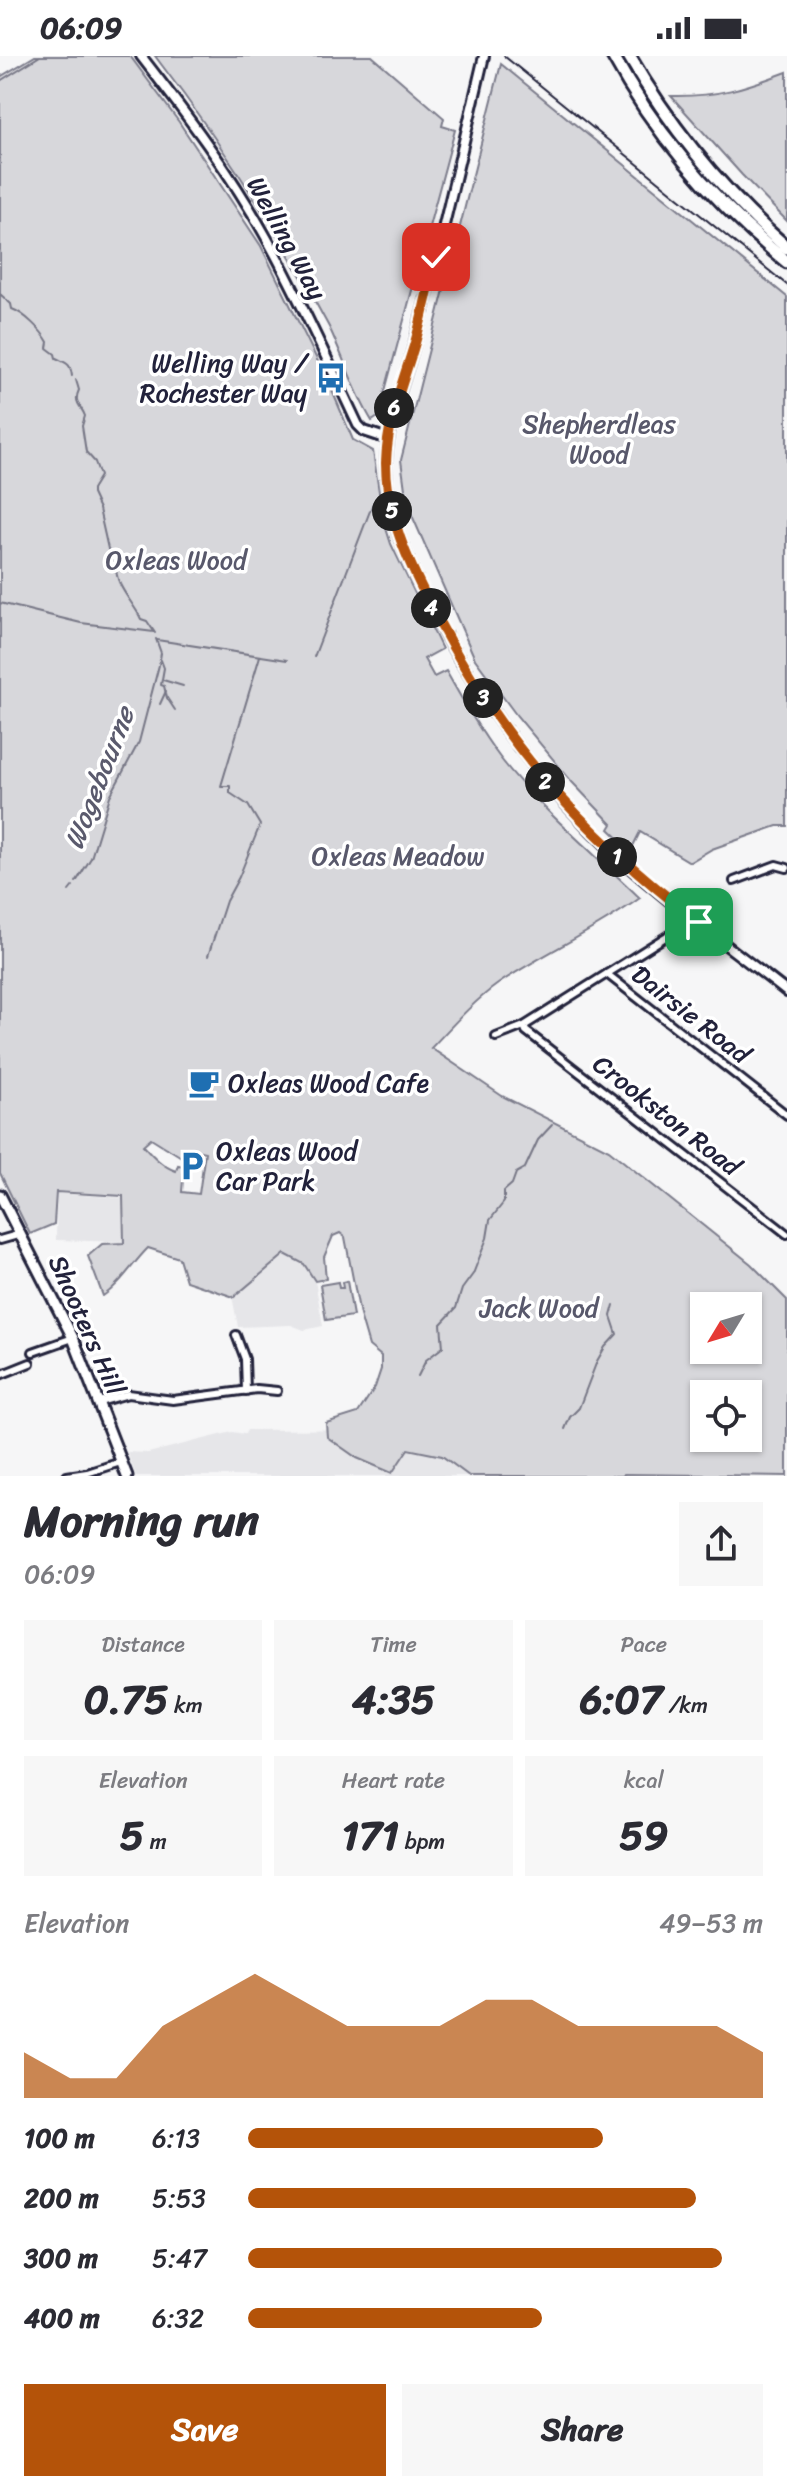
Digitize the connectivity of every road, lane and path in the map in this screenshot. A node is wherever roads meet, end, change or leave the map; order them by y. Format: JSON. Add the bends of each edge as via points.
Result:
{"nodes":[{"id":1,"x":141,"y":56,"type":"edge"},
{"id":2,"x":484,"y":56,"type":"edge"},
{"id":3,"x":613,"y":56,"type":"edge"},
{"id":4,"x":629,"y":56,"type":"edge"},
{"id":5,"x":787,"y":248,"type":"edge"},
{"id":6,"x":787,"y":262,"type":"edge"},
{"id":7,"x":388,"y":439,"type":"junction"},
{"id":8,"x":787,"y":868,"type":"edge"},
{"id":9,"x":734,"y":881,"type":"dead end"},
{"id":10,"x":695,"y":919,"type":"junction"},
{"id":11,"x":607,"y":974,"type":"junction"},
{"id":12,"x":787,"y":992,"type":"edge"},
{"id":13,"x":524,"y":1026,"type":"junction"},
{"id":14,"x":496,"y":1037,"type":"dead end"},
{"id":15,"x":787,"y":1115,"type":"edge"},
{"id":16,"x":0,"y":1195,"type":"edge"},
{"id":17,"x":21,"y":1234,"type":"junction"},
{"id":18,"x":787,"y":1234,"type":"edge"},
{"id":19,"x":0,"y":1240,"type":"edge"},
{"id":20,"x":236,"y":1335,"type":"dead end"},
{"id":21,"x":73,"y":1338,"type":"junction"},
{"id":22,"x":33,"y":1352,"type":"dead end"},
{"id":23,"x":30,"y":1363,"type":"dead end"},
{"id":24,"x":0,"y":1375,"type":"edge"},
{"id":25,"x":246,"y":1391,"type":"junction"},
{"id":26,"x":277,"y":1391,"type":"dead end"},
{"id":27,"x":99,"y":1402,"type":"junction"},
{"id":28,"x":121,"y":1462,"type":"junction"},
{"id":29,"x":67,"y":1476,"type":"edge"},
{"id":30,"x":127,"y":1476,"type":"edge"}],
"edges":[{"from":1,"to":7,"type":"street","name":"Welling Way","via":[[266,236],[358,425]]},
{"from":2,"to":7,"type":"street"},
{"from":3,"to":6,"type":"highway","via":[[658,129],[696,176]]},
{"from":4,"to":5,"type":"highway","via":[[710,171]]},
{"from":7,"to":10,"type":"street","via":[[387,486],[399,534],[463,669],[516,746],[585,825]]},
{"from":8,"to":9,"type":"street","via":[[776,865]]},
{"from":10,"to":11,"type":"street"},
{"from":10,"to":12,"type":"street"},
{"from":11,"to":13,"type":"street"},
{"from":11,"to":15,"type":"street","name":"Dairsie Road"},
{"from":13,"to":14,"type":"street"},
{"from":13,"to":18,"type":"street","name":"Crookston Road"},
{"from":16,"to":17,"type":"main road","name":"Shooters Hill"},
{"from":17,"to":19,"type":"street"},
{"from":17,"to":21,"type":"main road","name":"Shooters Hill"},
{"from":20,"to":25,"type":"street","via":[[245,1359]]},
{"from":21,"to":22,"type":"street"},
{"from":21,"to":27,"type":"main road","name":"Shooters Hill"},
{"from":23,"to":24,"type":"street"},
{"from":25,"to":26,"type":"street"},
{"from":25,"to":27,"type":"street","via":[[173,1400],[128,1394]]},
{"from":27,"to":28,"type":"main road","name":"Shooters Hill"},
{"from":28,"to":29,"type":"street"},
{"from":28,"to":30,"type":"main road","name":"Shooters Hill"}]}
